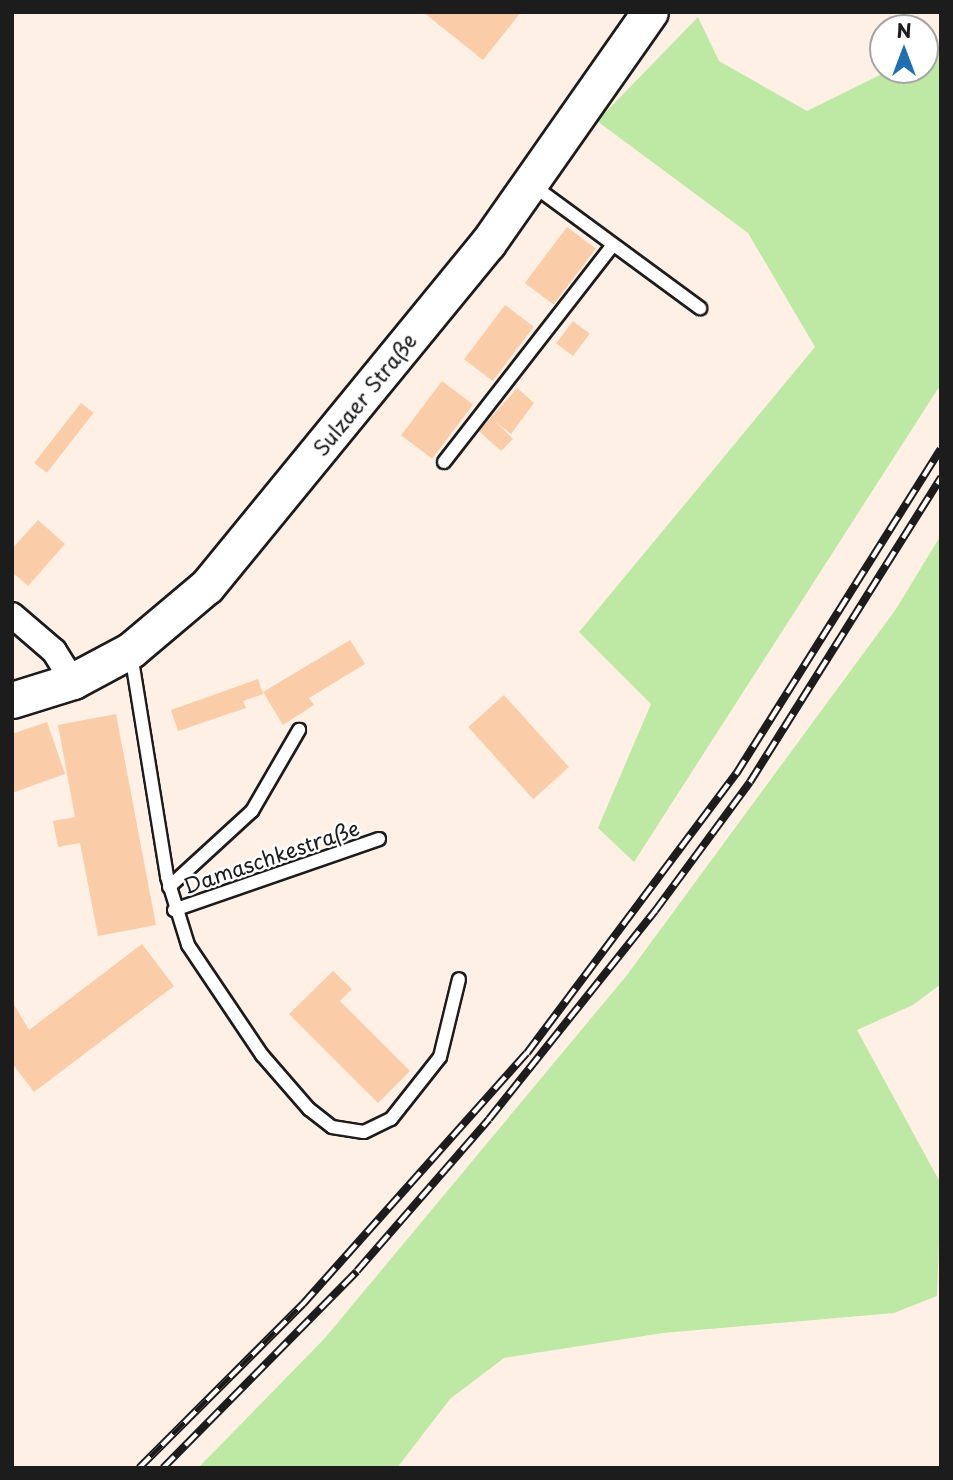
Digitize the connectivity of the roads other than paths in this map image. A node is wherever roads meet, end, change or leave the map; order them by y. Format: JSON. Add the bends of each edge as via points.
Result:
{"nodes":[{"id":1,"x":650,"y":12,"type":"edge"},
{"id":2,"x":530,"y":184,"type":"junction"},
{"id":3,"x":612,"y":246,"type":"junction"},
{"id":4,"x":700,"y":308,"type":"dead end"},
{"id":5,"x":443,"y":462,"type":"dead end"},
{"id":6,"x":12,"y":615,"type":"edge"},
{"id":7,"x":131,"y":650,"type":"junction"},
{"id":8,"x":73,"y":681,"type":"junction"},
{"id":9,"x":12,"y":700,"type":"edge"},
{"id":10,"x":299,"y":730,"type":"dead end"},
{"id":11,"x":379,"y":839,"type":"dead end"},
{"id":12,"x":169,"y":887,"type":"junction"},
{"id":13,"x":174,"y":909,"type":"junction"},
{"id":14,"x":458,"y":979,"type":"dead end"}],
"edges":[{"from":1,"to":2,"type":"main road","name":"Sulzaer Straße"},
{"from":2,"to":3,"type":"lane"},
{"from":2,"to":7,"type":"main road","name":"Sulzaer Straße","via":[[206,586]]},
{"from":3,"to":4,"type":"lane"},
{"from":3,"to":5,"type":"lane"},
{"from":6,"to":8,"type":"street","via":[[54,651]]},
{"from":7,"to":8,"type":"main road","name":"Sulzaer Straße"},
{"from":7,"to":12,"type":"lane"},
{"from":8,"to":9,"type":"main road","name":"Sulzaer Straße"},
{"from":10,"to":12,"type":"lane","via":[[252,811]]},
{"from":11,"to":13,"type":"lane","name":"Damaschkestraße"},
{"from":12,"to":13,"type":"lane"},
{"from":13,"to":14,"type":"lane","via":[[188,945],[262,1055],[332,1127],[364,1132],[391,1119],[425,1083],[440,1057]]}]}
